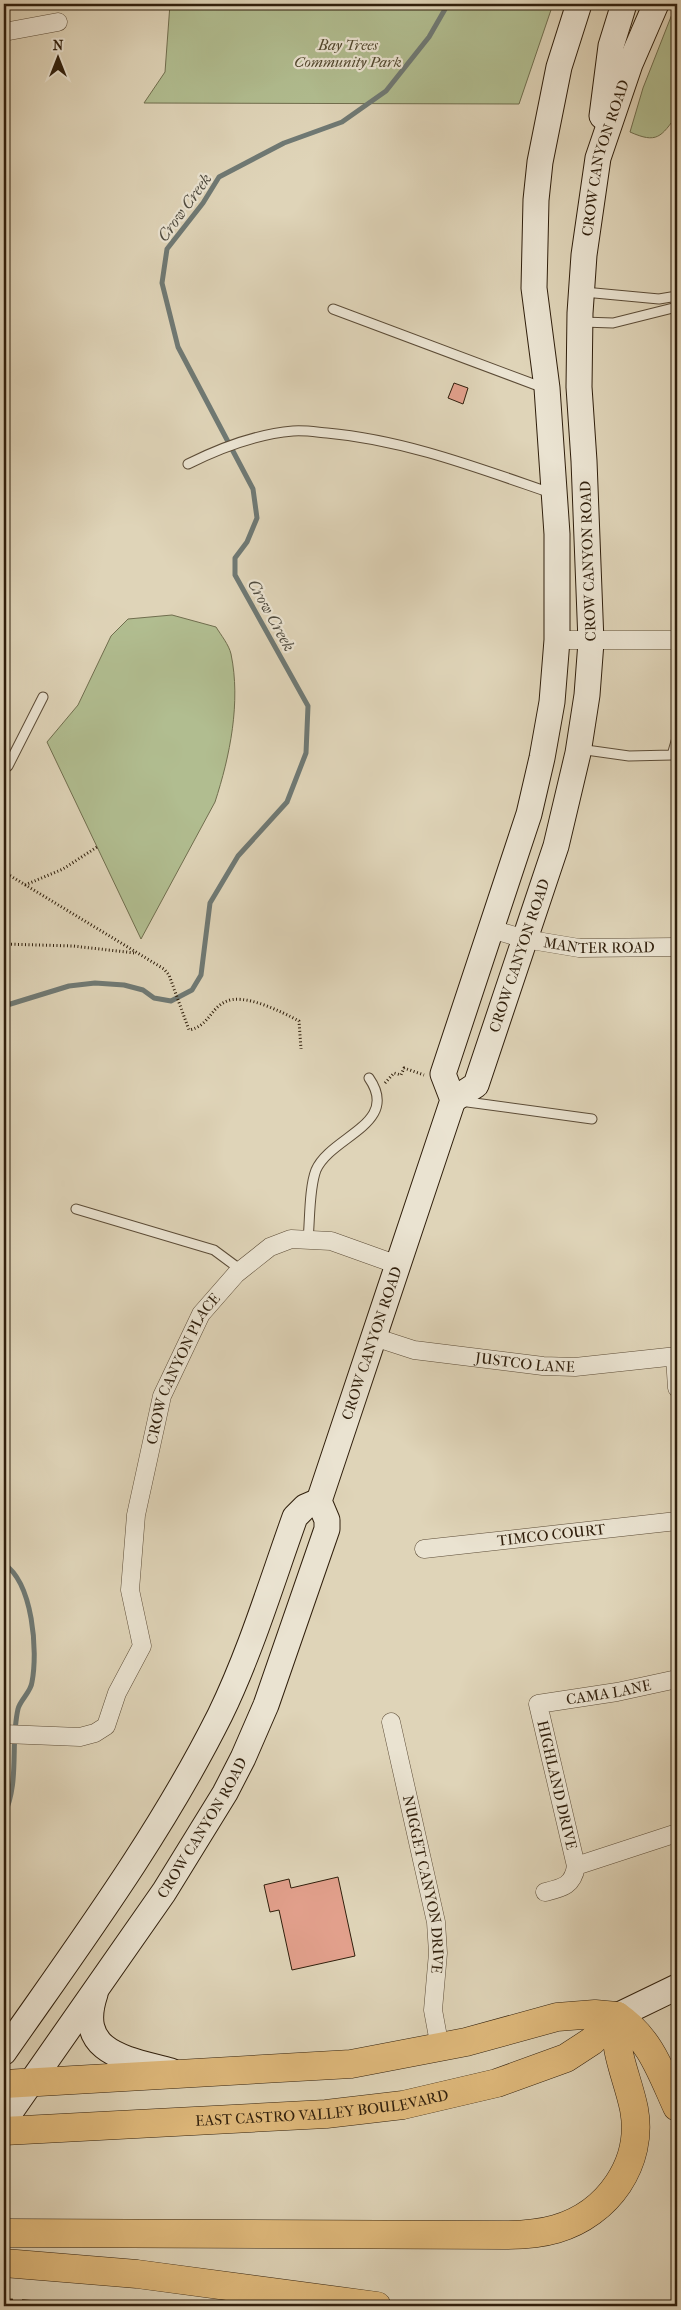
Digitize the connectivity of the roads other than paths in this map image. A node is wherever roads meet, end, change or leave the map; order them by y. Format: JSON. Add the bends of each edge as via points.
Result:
{"nodes":[{"id":1,"x":579,"y":4,"type":"edge"},
{"id":2,"x":624,"y":4,"type":"edge"},
{"id":3,"x":656,"y":4,"type":"edge"},
{"id":4,"x":58,"y":22,"type":"dead end"},
{"id":5,"x":4,"y":32,"type":"edge"},
{"id":6,"x":598,"y":158,"type":"junction"},
{"id":7,"x":582,"y":292,"type":"junction"},
{"id":8,"x":677,"y":296,"type":"edge"},
{"id":9,"x":677,"y":307,"type":"edge"},
{"id":10,"x":333,"y":309,"type":"dead end"},
{"id":11,"x":580,"y":322,"type":"junction"},
{"id":12,"x":547,"y":388,"type":"junction"},
{"id":13,"x":188,"y":464,"type":"dead end"},
{"id":14,"x":554,"y":494,"type":"junction"},
{"id":15,"x":557,"y":640,"type":"junction"},
{"id":16,"x":677,"y":640,"type":"edge"},
{"id":17,"x":591,"y":642,"type":"junction"},
{"id":18,"x":43,"y":697,"type":"dead end"},
{"id":19,"x":677,"y":738,"type":"edge"},
{"id":20,"x":579,"y":749,"type":"junction"},
{"id":21,"x":4,"y":769,"type":"edge"},
{"id":22,"x":491,"y":930,"type":"junction"},
{"id":23,"x":525,"y":939,"type":"junction"},
{"id":24,"x":677,"y":947,"type":"edge"},
{"id":25,"x":369,"y":1078,"type":"dead end"},
{"id":26,"x":450,"y":1092,"type":"junction"},
{"id":27,"x":592,"y":1119,"type":"dead end"},
{"id":28,"x":76,"y":1209,"type":"dead end"},
{"id":29,"x":308,"y":1240,"type":"junction"},
{"id":30,"x":398,"y":1265,"type":"junction"},
{"id":31,"x":241,"y":1270,"type":"junction"},
{"id":32,"x":374,"y":1337,"type":"junction"},
{"id":33,"x":676,"y":1356,"type":"edge"},
{"id":34,"x":677,"y":1388,"type":"edge"},
{"id":35,"x":319,"y":1501,"type":"junction"},
{"id":36,"x":677,"y":1521,"type":"edge"},
{"id":37,"x":424,"y":1549,"type":"dead end"},
{"id":38,"x":677,"y":1678,"type":"edge"},
{"id":39,"x":538,"y":1704,"type":"joint"},
{"id":40,"x":391,"y":1722,"type":"dead end"},
{"id":41,"x":4,"y":1734,"type":"edge"},
{"id":42,"x":677,"y":1833,"type":"edge"},
{"id":43,"x":576,"y":1866,"type":"junction"},
{"id":44,"x":545,"y":1892,"type":"dead end"},
{"id":45,"x":677,"y":1987,"type":"edge"},
{"id":46,"x":96,"y":1990,"type":"junction"},
{"id":47,"x":617,"y":2016,"type":"junction"},
{"id":48,"x":440,"y":2048,"type":"junction"},
{"id":49,"x":4,"y":2052,"type":"edge"},
{"id":50,"x":183,"y":2075,"type":"junction"},
{"id":51,"x":4,"y":2084,"type":"edge"},
{"id":52,"x":31,"y":2084,"type":"junction"},
{"id":53,"x":677,"y":2107,"type":"edge"},
{"id":54,"x":4,"y":2121,"type":"edge"},
{"id":55,"x":4,"y":2131,"type":"edge"},
{"id":56,"x":7,"y":2233,"type":"edge"},
{"id":57,"x":4,"y":2263,"type":"edge"},
{"id":58,"x":378,"y":2306,"type":"edge"}],
"edges":[{"from":1,"to":12,"type":"main road","name":"CROW CANYON ROAD","via":[[559,67],[540,162],[536,200],[534,288]]},
{"from":2,"to":6,"type":"main road","via":[[611,46]]},
{"from":3,"to":6,"type":"main road","name":"CROW CANYON ROAD","via":[[630,64]]},
{"from":4,"to":5,"type":"street"},
{"from":6,"to":7,"type":"main road","name":"CROW CANYON ROAD"},
{"from":7,"to":8,"type":"lane","via":[[659,299]]},
{"from":7,"to":11,"type":"main road","name":"CROW CANYON ROAD"},
{"from":9,"to":11,"type":"lane","via":[[612,322]]},
{"from":10,"to":12,"type":"lane"},
{"from":11,"to":17,"type":"main road","name":"CROW CANYON ROAD","via":[[579,387]]},
{"from":12,"to":14,"type":"main road","name":"CROW CANYON ROAD"},
{"from":13,"to":14,"type":"lane","via":[[252,439],[294,431],[358,436],[430,453]]},
{"from":14,"to":15,"type":"main road","name":"CROW CANYON ROAD"},
{"from":15,"to":17,"type":"street"},
{"from":15,"to":22,"type":"main road","name":"CROW CANYON ROAD","via":[[552,702],[539,777]]},
{"from":16,"to":17,"type":"street"},
{"from":17,"to":20,"type":"main road","name":"CROW CANYON ROAD"},
{"from":18,"to":21,"type":"lane"},
{"from":19,"to":20,"type":"lane","via":[[672,755],[629,756]]},
{"from":20,"to":23,"type":"main road","name":"CROW CANYON ROAD","via":[[561,827]]},
{"from":22,"to":23,"type":"street","name":"MANTER ROAD"},
{"from":22,"to":26,"type":"main road","name":"CROW CANYON ROAD","via":[[443,1074]]},
{"from":23,"to":24,"type":"street","name":"MANTER ROAD","via":[[579,948]]},
{"from":23,"to":26,"type":"main road","name":"CROW CANYON ROAD","via":[[476,1085]]},
{"from":25,"to":29,"type":"lane","via":[[378,1090],[378,1104],[373,1117],[324,1159],[316,1170]]},
{"from":26,"to":27,"type":"lane"},
{"from":26,"to":30,"type":"main road","name":"CROW CANYON ROAD"},
{"from":28,"to":31,"type":"lane","via":[[214,1250]]},
{"from":29,"to":30,"type":"street","name":"CROW CANYON PLACE","via":[[331,1241]]},
{"from":29,"to":31,"type":"street","name":"CROW CANYON PLACE","via":[[291,1238],[270,1247]]},
{"from":30,"to":32,"type":"main road","name":"CROW CANYON ROAD"},
{"from":31,"to":41,"type":"street","name":"CROW CANYON PLACE","via":[[201,1314],[162,1396],[136,1515],[130,1590],[142,1646],[118,1693],[106,1726],[80,1737]]},
{"from":32,"to":33,"type":"street","name":"JUSTCO LANE","via":[[414,1350],[543,1366],[575,1367]]},
{"from":32,"to":35,"type":"main road","name":"CROW CANYON ROAD"},
{"from":33,"to":34,"type":"street"},
{"from":35,"to":46,"type":"main road","name":"CROW CANYON ROAD","via":[[328,1520],[328,1529],[290,1642],[251,1741],[186,1860]]},
{"from":35,"to":49,"type":"main road","via":[[295,1517],[244,1660],[175,1799]]},
{"from":36,"to":37,"type":"street","name":"TIMCO COURT"},
{"from":38,"to":39,"type":"street","name":"CAMA LANE","via":[[617,1692]]},
{"from":39,"to":43,"type":"street","name":"HIGHLAND DRIVE"},
{"from":40,"to":48,"type":"street","name":"NUGGET CANYON DRIVE","via":[[436,1922],[438,1953],[433,2010]]},
{"from":42,"to":43,"type":"street"},
{"from":43,"to":44,"type":"street","via":[[567,1886]]},
{"from":45,"to":47,"type":"main road","name":"EAST CASTRO VALLEY BOULEVARD"},
{"from":46,"to":50,"type":"main road","via":[[90,2020],[98,2043],[124,2058]]},
{"from":46,"to":52,"type":"main road","name":"CROW CANYON ROAD"},
{"from":47,"to":48,"type":"main road","name":"EAST CASTRO VALLEY BOULEVARD","via":[[557,2017]]},
{"from":47,"to":53,"type":"main road","via":[[646,2043]]},
{"from":47,"to":55,"type":"main road","name":"EAST CASTRO VALLEY BOULEVARD","via":[[592,2042],[566,2058],[497,2083],[402,2105],[326,2114]]},
{"from":47,"to":56,"type":"main road","via":[[618,2058],[635,2118],[633,2152],[623,2177],[608,2198],[587,2215],[564,2226],[518,2235]]},
{"from":48,"to":50,"type":"main road","name":"EAST CASTRO VALLEY BOULEVARD","via":[[351,2064]]},
{"from":50,"to":52,"type":"main road","name":"EAST CASTRO VALLEY BOULEVARD"},
{"from":51,"to":52,"type":"main road","name":"EAST CASTRO VALLEY BOULEVARD"},
{"from":52,"to":54,"type":"main road","name":"CROW CANYON ROAD"},
{"from":57,"to":58,"type":"main road","via":[[137,2274]]}]}
